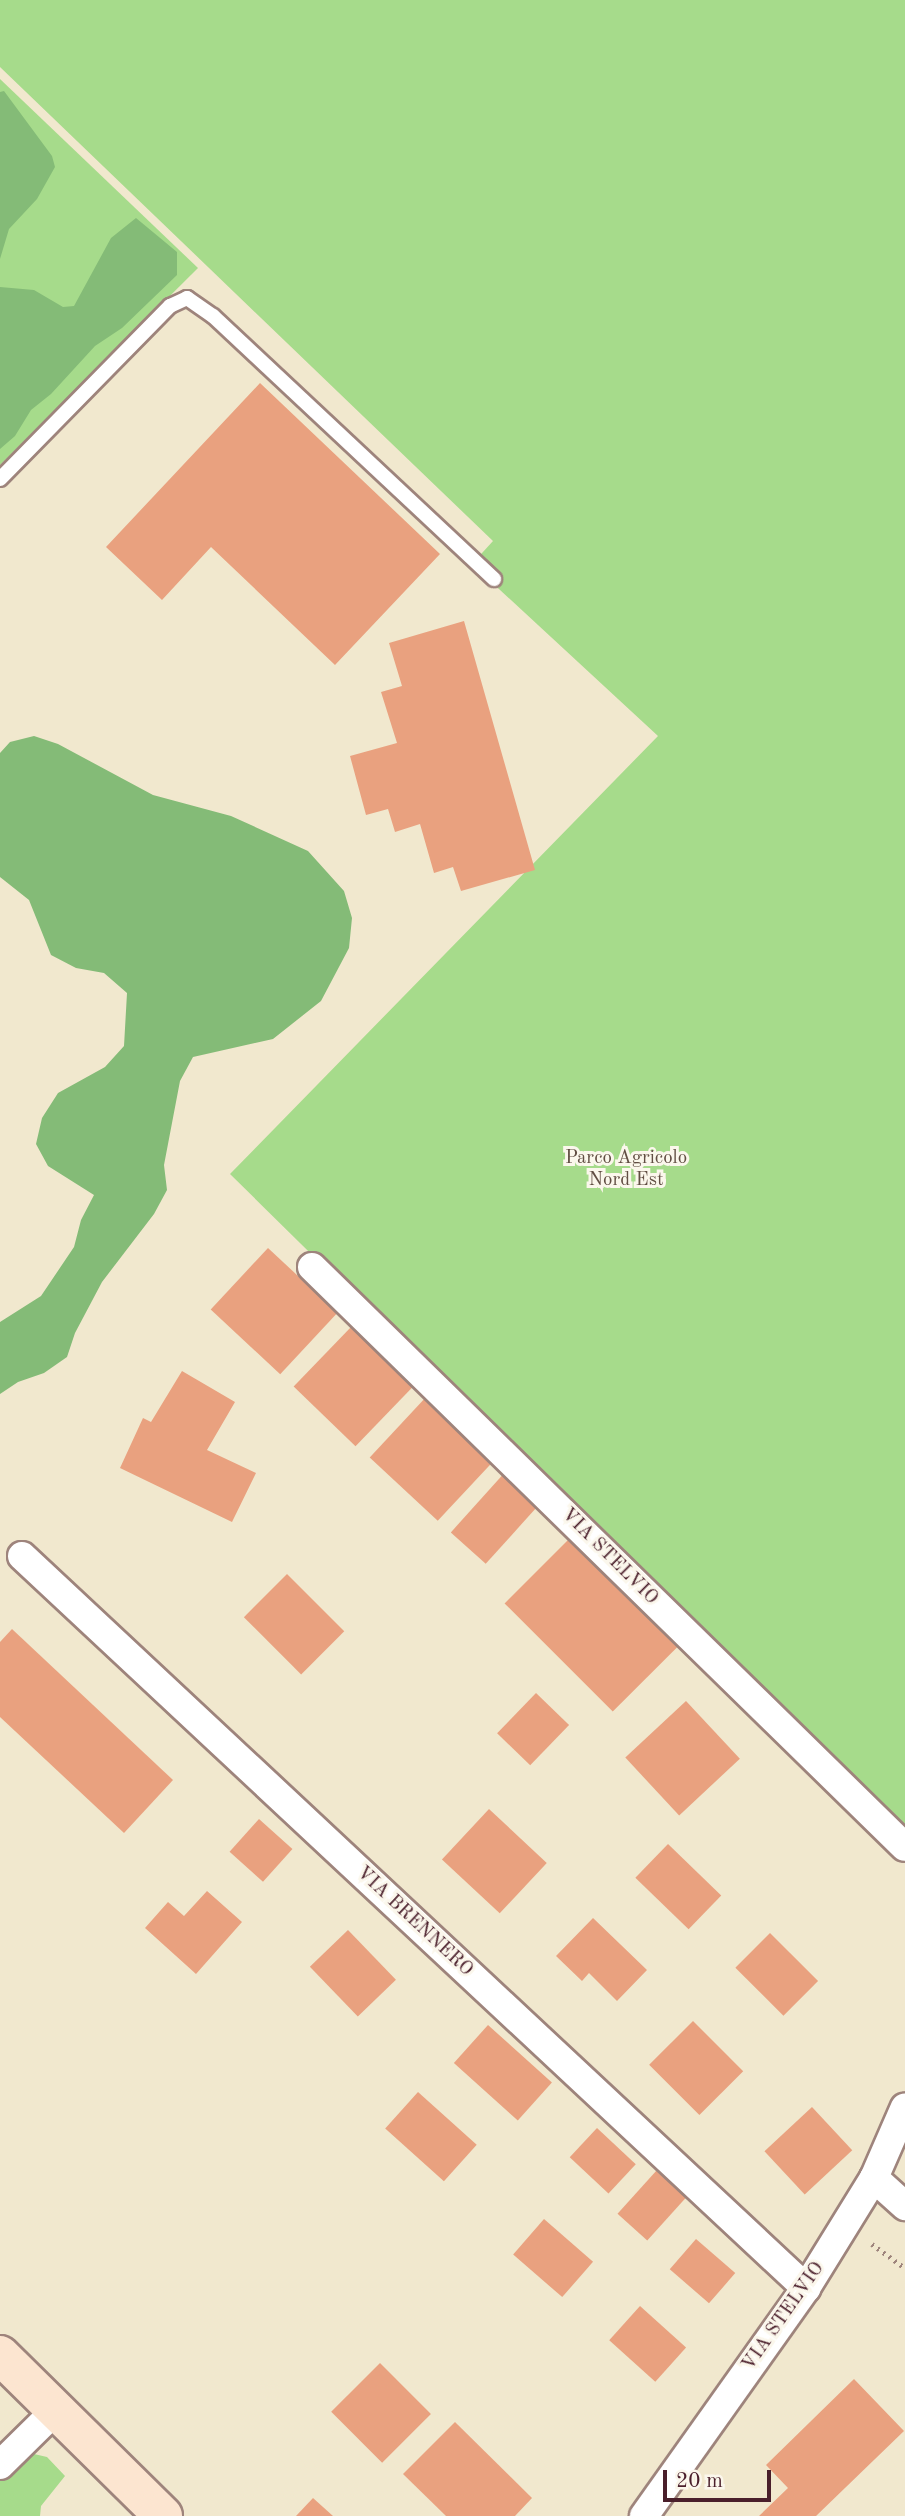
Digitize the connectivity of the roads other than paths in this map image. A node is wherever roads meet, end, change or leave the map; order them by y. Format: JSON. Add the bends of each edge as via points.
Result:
{"nodes":[{"id":1,"x":0,"y":479,"type":"edge"},
{"id":2,"x":495,"y":579,"type":"dead end"},
{"id":3,"x":312,"y":1267,"type":"dead end"},
{"id":4,"x":22,"y":1556,"type":"dead end"},
{"id":5,"x":905,"y":1847,"type":"edge"},
{"id":6,"x":905,"y":2107,"type":"edge"},
{"id":7,"x":874,"y":2178,"type":"junction"},
{"id":8,"x":905,"y":2206,"type":"edge"},
{"id":9,"x":806,"y":2288,"type":"junction"},
{"id":10,"x":0,"y":2355,"type":"edge"},
{"id":11,"x":56,"y":2410,"type":"junction"},
{"id":12,"x":0,"y":2465,"type":"edge"},
{"id":13,"x":163,"y":2516,"type":"edge"},
{"id":14,"x":644,"y":2516,"type":"edge"}],
"edges":[{"from":1,"to":2,"type":"lane","via":[[170,306],[187,298],[213,316]]},
{"from":3,"to":5,"type":"street","name":"VIA STELVIO"},
{"from":4,"to":9,"type":"street","name":"VIA BRENNERO"},
{"from":6,"to":7,"type":"street","name":"VIA STELVIO"},
{"from":7,"to":8,"type":"street"},
{"from":7,"to":9,"type":"street","name":"VIA STELVIO"},
{"from":9,"to":14,"type":"street","name":"VIA STELVIO"},
{"from":10,"to":11,"type":"street"},
{"from":11,"to":12,"type":"street"},
{"from":11,"to":13,"type":"street"}]}
